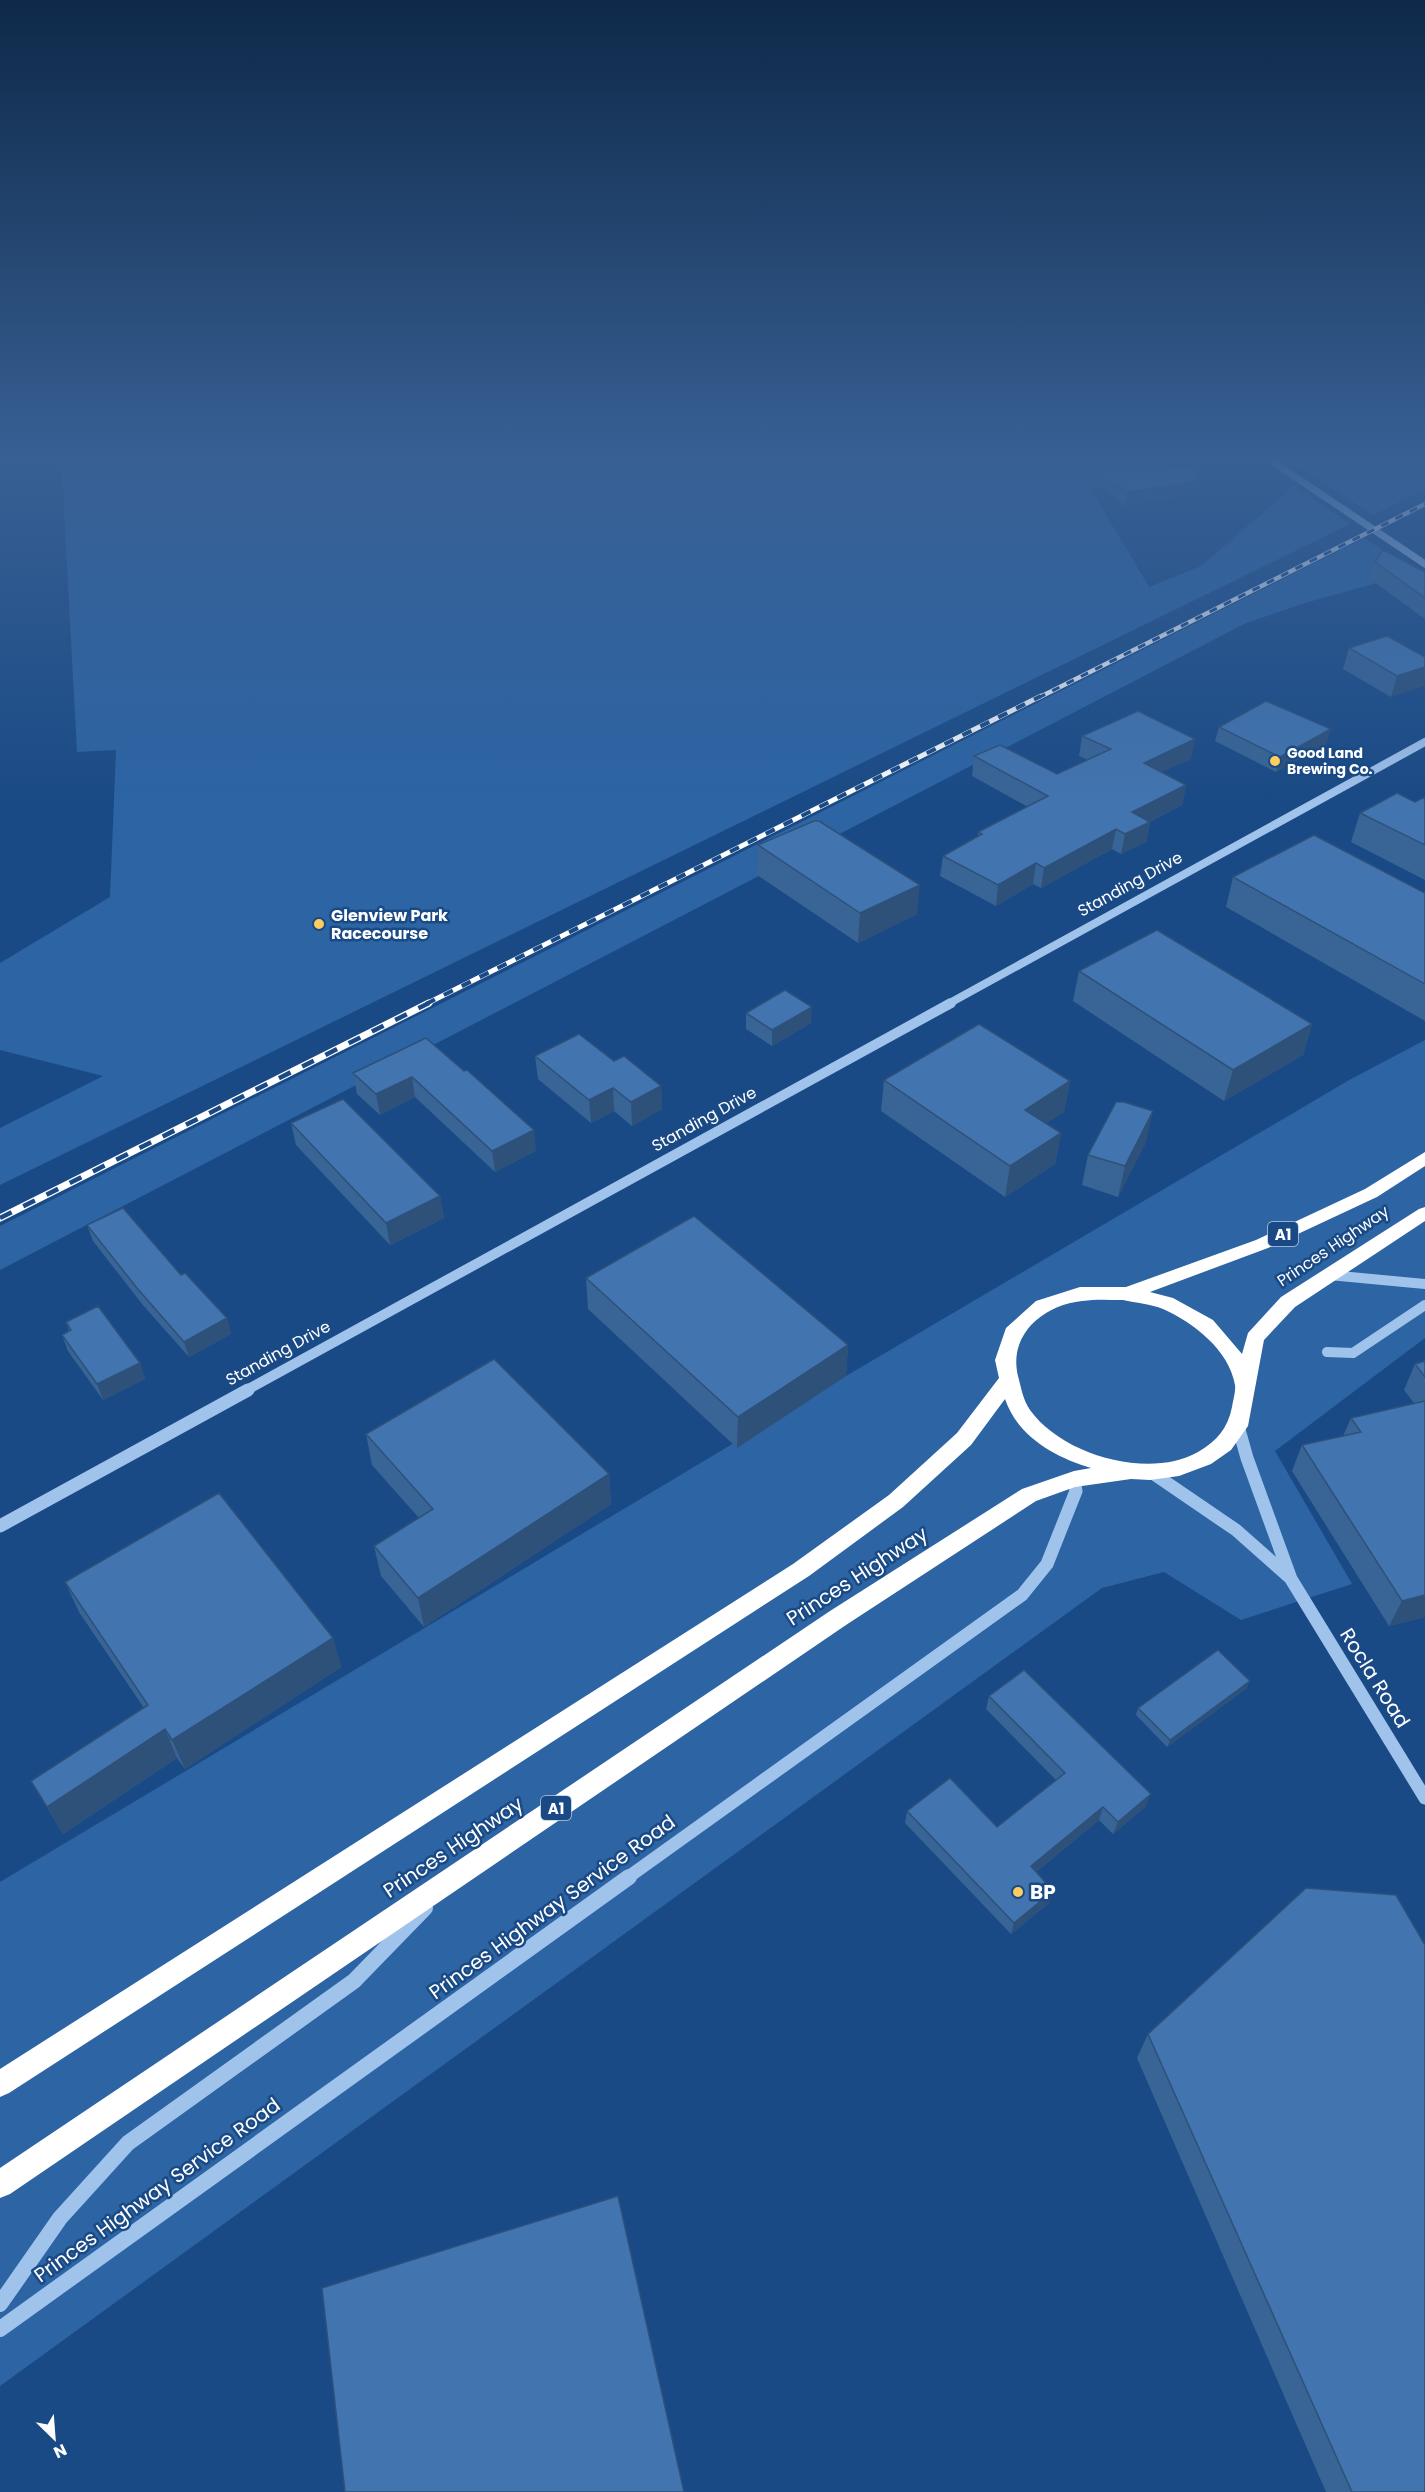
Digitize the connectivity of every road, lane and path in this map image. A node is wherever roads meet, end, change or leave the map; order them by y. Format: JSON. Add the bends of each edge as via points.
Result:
{"nodes":[{"id":1,"x":1425,"y":742,"type":"edge"},
{"id":2,"x":1425,"y":1158,"type":"edge"},
{"id":3,"x":1425,"y":1213,"type":"edge"},
{"id":4,"x":1329,"y":1275,"type":"junction"},
{"id":5,"x":1425,"y":1284,"type":"edge"},
{"id":6,"x":1132,"y":1292,"type":"junction"},
{"id":7,"x":1425,"y":1305,"type":"edge"},
{"id":8,"x":1327,"y":1352,"type":"dead end"},
{"id":9,"x":1006,"y":1383,"type":"junction"},
{"id":10,"x":1246,"y":1387,"type":"junction"},
{"id":11,"x":1238,"y":1426,"type":"junction"},
{"id":12,"x":1140,"y":1471,"type":"junction"},
{"id":13,"x":1074,"y":1479,"type":"junction"},
{"id":14,"x":0,"y":1526,"type":"edge"},
{"id":15,"x":1291,"y":1579,"type":"junction"},
{"id":16,"x":1425,"y":1798,"type":"edge"},
{"id":17,"x":458,"y":1874,"type":"junction"},
{"id":18,"x":5,"y":2076,"type":"edge"},
{"id":19,"x":0,"y":2184,"type":"edge"},
{"id":20,"x":0,"y":2304,"type":"edge"},
{"id":21,"x":0,"y":2329,"type":"edge"}],
"edges":[{"from":1,"to":14,"type":"street","name":"Standing Drive"},
{"from":2,"to":6,"type":"highway","name":"Princes Highway","number":"A1","via":[[1371,1193],[1262,1244]]},
{"from":3,"to":4,"type":"highway","name":"Princes Highway"},
{"from":4,"to":5,"type":"street"},
{"from":4,"to":10,"type":"highway","name":"Princes Highway","via":[[1288,1302],[1255,1338]]},
{"from":6,"to":9,"type":"highway","name":"Princes Highway","number":"A1","via":[[1101,1290],[1072,1294],[1046,1303],[1025,1318],[1011,1337],[1004,1359]]},
{"from":6,"to":10,"type":"highway","name":"Princes Highway","number":"A1","via":[[1165,1301],[1212,1330],[1237,1361]]},
{"from":7,"to":8,"type":"street","via":[[1353,1353]]},
{"from":9,"to":12,"type":"highway","name":"Princes Highway","number":"A1","via":[[1021,1414],[1049,1441],[1088,1461]]},
{"from":9,"to":18,"type":"highway","name":"Princes Highway","via":[[964,1439],[896,1501],[801,1570]]},
{"from":10,"to":11,"type":"highway","name":"Princes Highway"},
{"from":11,"to":12,"type":"highway","name":"Princes Highway","number":"A1","via":[[1224,1444],[1204,1458],[1179,1468]]},
{"from":11,"to":15,"type":"street","name":"Rocla Road"},
{"from":12,"to":13,"type":"highway","name":"Princes Highway","number":"A1"},
{"from":12,"to":15,"type":"street","name":"Rocla Road","via":[[1236,1530]]},
{"from":13,"to":17,"type":"highway","name":"Princes Highway","number":"A1","via":[[1029,1496],[848,1611]]},
{"from":13,"to":21,"type":"street","name":"Princes Highway Service Road","via":[[1076,1491],[1063,1528],[1047,1564],[1022,1596]]},
{"from":15,"to":16,"type":"street","name":"Rocla Road"},
{"from":17,"to":19,"type":"highway","name":"Princes Highway","number":"A1"},
{"from":17,"to":20,"type":"street","via":[[354,1981],[128,2143],[60,2218]]}]}
